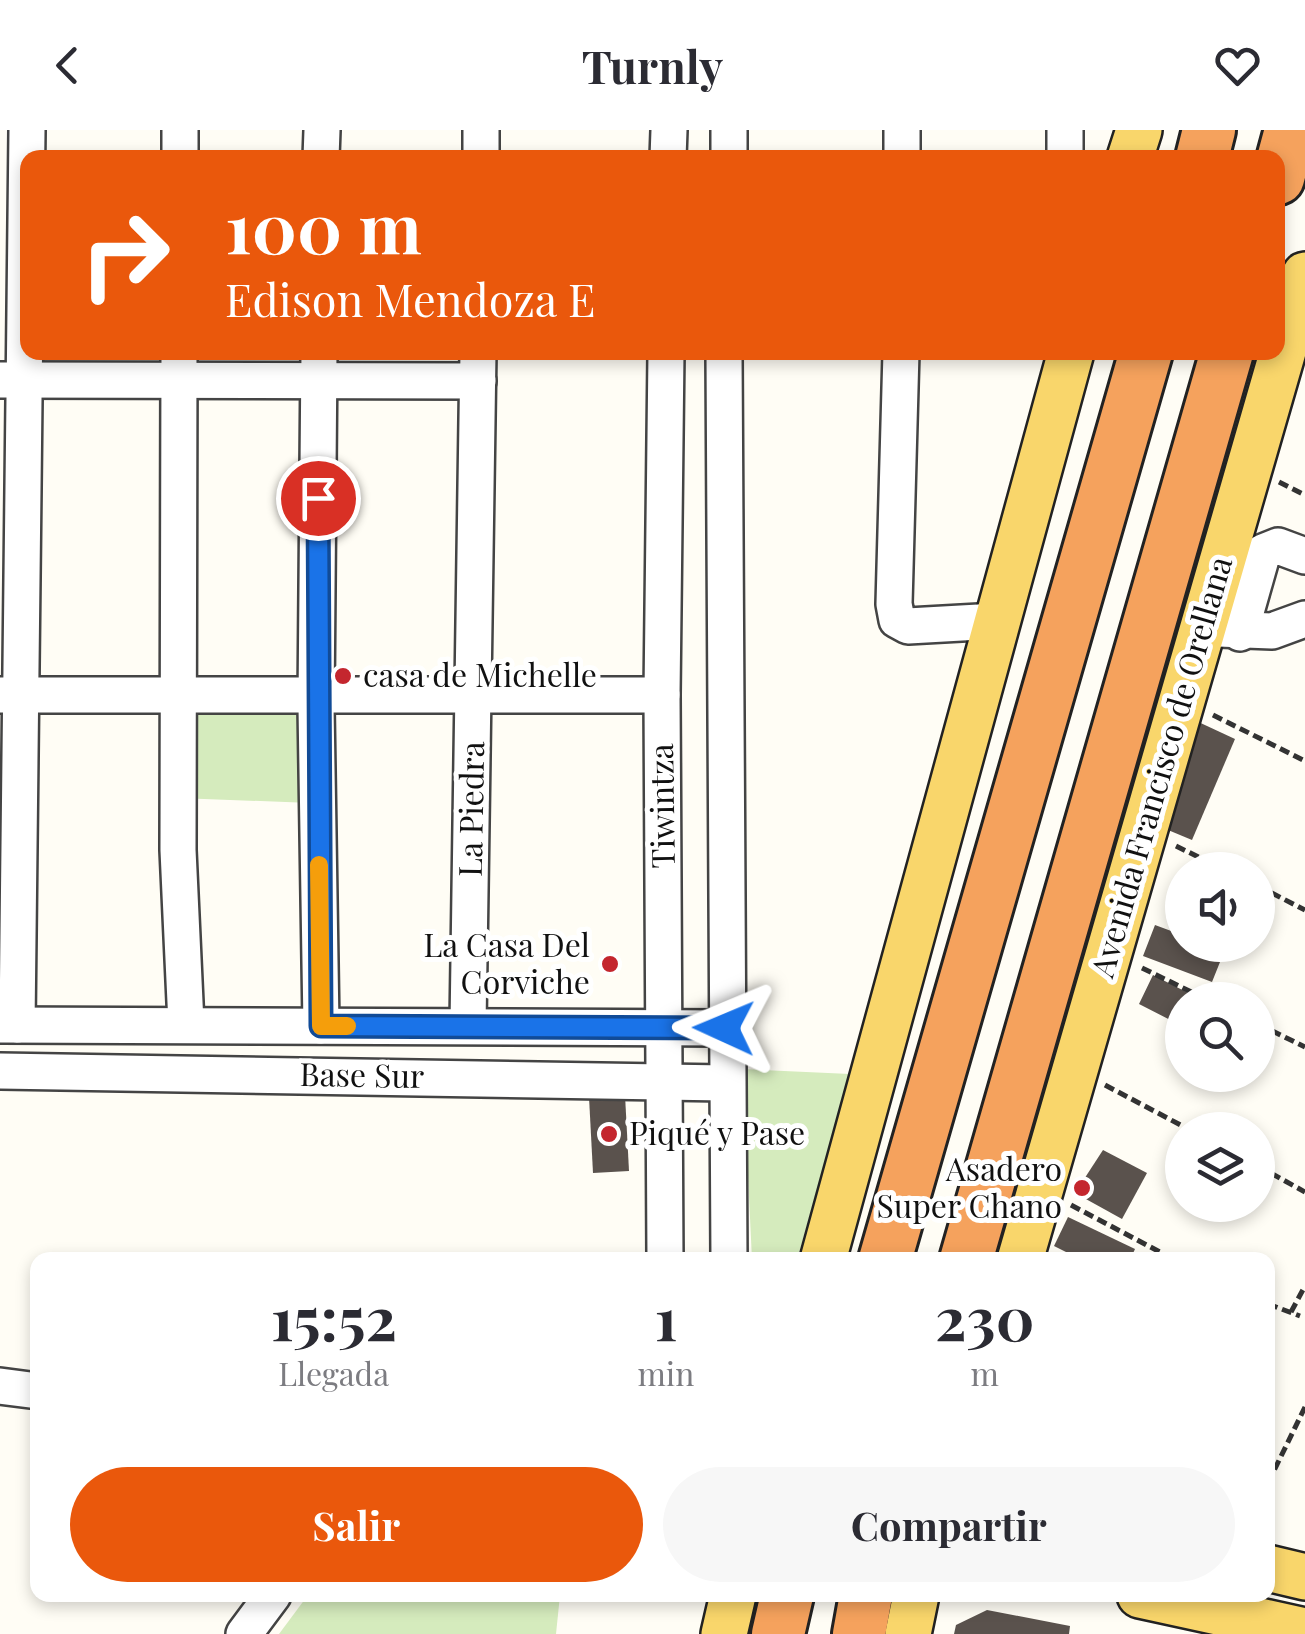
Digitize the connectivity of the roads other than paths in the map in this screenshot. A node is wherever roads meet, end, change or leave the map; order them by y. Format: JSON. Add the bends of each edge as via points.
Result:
{"nodes":[{"id":1,"x":20,"y":247,"type":"edge"},
{"id":2,"x":1305,"y":275,"type":"edge"},
{"id":3,"x":666,"y":360,"type":"edge"},
{"id":4,"x":724,"y":360,"type":"edge"},
{"id":5,"x":901,"y":360,"type":"edge"},
{"id":6,"x":1067,"y":360,"type":"edge"},
{"id":7,"x":1144,"y":360,"type":"edge"},
{"id":8,"x":1225,"y":360,"type":"edge"},
{"id":9,"x":179,"y":366,"type":"edge"},
{"id":10,"x":319,"y":367,"type":"edge"},
{"id":11,"x":478,"y":367,"type":"edge"},
{"id":12,"x":12,"y":380,"type":"edge"},
{"id":13,"x":1305,"y":556,"type":"edge"},
{"id":14,"x":1305,"y":618,"type":"edge"},
{"id":15,"x":997,"y":620,"type":"junction"},
{"id":16,"x":1222,"y":630,"type":"junction"},
{"id":17,"x":178,"y":694,"type":"junction"},
{"id":18,"x":10,"y":695,"type":"edge"},
{"id":19,"x":316,"y":695,"type":"junction"},
{"id":20,"x":475,"y":695,"type":"junction"},
{"id":21,"x":662,"y":695,"type":"junction"},
{"id":22,"x":186,"y":1024,"type":"junction"},
{"id":23,"x":8,"y":1025,"type":"edge"},
{"id":24,"x":321,"y":1026,"type":"junction"},
{"id":25,"x":468,"y":1026,"type":"junction"},
{"id":26,"x":665,"y":1028,"type":"junction"},
{"id":27,"x":724,"y":1028,"type":"junction"},
{"id":28,"x":0,"y":1071,"type":"edge"},
{"id":29,"x":663,"y":1080,"type":"junction"},
{"id":30,"x":725,"y":1083,"type":"junction"},
{"id":31,"x":665,"y":1252,"type":"edge"},
{"id":32,"x":729,"y":1252,"type":"edge"},
{"id":33,"x":824,"y":1252,"type":"edge"},
{"id":34,"x":887,"y":1252,"type":"edge"},
{"id":35,"x":968,"y":1252,"type":"edge"},
{"id":36,"x":1022,"y":1252,"type":"edge"},
{"id":37,"x":0,"y":1386,"type":"edge"},
{"id":38,"x":30,"y":1390,"type":"edge"},
{"id":39,"x":1275,"y":1570,"type":"edge"},
{"id":40,"x":1305,"y":1577,"type":"edge"},
{"id":41,"x":268,"y":1602,"type":"edge"},
{"id":42,"x":731,"y":1602,"type":"edge"},
{"id":43,"x":785,"y":1602,"type":"edge"},
{"id":44,"x":865,"y":1602,"type":"edge"},
{"id":45,"x":915,"y":1602,"type":"edge"},
{"id":46,"x":1158,"y":1602,"type":"edge"},
{"id":47,"x":1211,"y":1623,"type":"edge"},
{"id":48,"x":1305,"y":1631,"type":"edge"},
{"id":49,"x":244,"y":1634,"type":"edge"},
{"id":50,"x":724,"y":1634,"type":"edge"},
{"id":51,"x":778,"y":1634,"type":"edge"},
{"id":52,"x":858,"y":1634,"type":"edge"},
{"id":53,"x":908,"y":1634,"type":"edge"}],
"edges":[{"from":1,"to":12,"type":"street"},
{"from":2,"to":16,"type":"main road","name":"Avenida Francisco de Orellana"},
{"from":3,"to":21,"type":"street","name":"Tiwintza"},
{"from":4,"to":27,"type":"street","name":"Tiwintza"},
{"from":5,"to":15,"type":"street","via":[[897,620],[908,626]]},
{"from":6,"to":15,"type":"main road"},
{"from":7,"to":34,"type":"highway"},
{"from":8,"to":35,"type":"highway","name":"Avenida Francisco de Orellana"},
{"from":9,"to":10,"type":"street"},
{"from":9,"to":12,"type":"street"},
{"from":9,"to":17,"type":"street"},
{"from":10,"to":11,"type":"street"},
{"from":10,"to":19,"type":"street"},
{"from":11,"to":20,"type":"street","name":"La Piedra"},
{"from":12,"to":18,"type":"street"},
{"from":13,"to":16,"type":"street","via":[[1278,546],[1263,552]]},
{"from":14,"to":16,"type":"street","via":[[1272,631]]},
{"from":15,"to":33,"type":"main road"},
{"from":16,"to":36,"type":"main road","name":"Avenida Francisco de Orellana","via":[[1183,700]]},
{"from":17,"to":18,"type":"street"},
{"from":17,"to":19,"type":"street"},
{"from":17,"to":22,"type":"street"},
{"from":18,"to":23,"type":"street"},
{"from":19,"to":20,"type":"street"},
{"from":19,"to":24,"type":"street"},
{"from":20,"to":21,"type":"street"},
{"from":20,"to":25,"type":"street","name":"La Piedra"},
{"from":21,"to":26,"type":"street","name":"Tiwintza"},
{"from":22,"to":23,"type":"street","name":"Base Sur"},
{"from":22,"to":24,"type":"street","name":"Base Sur"},
{"from":24,"to":25,"type":"street","name":"Base Sur"},
{"from":25,"to":26,"type":"street","name":"Base Sur"},
{"from":26,"to":27,"type":"street","name":"Base Sur"},
{"from":26,"to":29,"type":"street","name":"Tiwintza"},
{"from":27,"to":30,"type":"street","name":"Tiwintza"},
{"from":28,"to":29,"type":"street","name":"Base Sur"},
{"from":29,"to":30,"type":"street","name":"Base Sur"},
{"from":29,"to":31,"type":"street","name":"Tiwintza"},
{"from":30,"to":32,"type":"street","name":"Tiwintza"},
{"from":37,"to":38,"type":"street"},
{"from":39,"to":40,"type":"main road"},
{"from":41,"to":49,"type":"street"},
{"from":42,"to":50,"type":"main road"},
{"from":43,"to":51,"type":"highway"},
{"from":44,"to":52,"type":"highway"},
{"from":45,"to":53,"type":"main road"},
{"from":46,"to":47,"type":"main road"},
{"from":47,"to":48,"type":"main road"}]}
